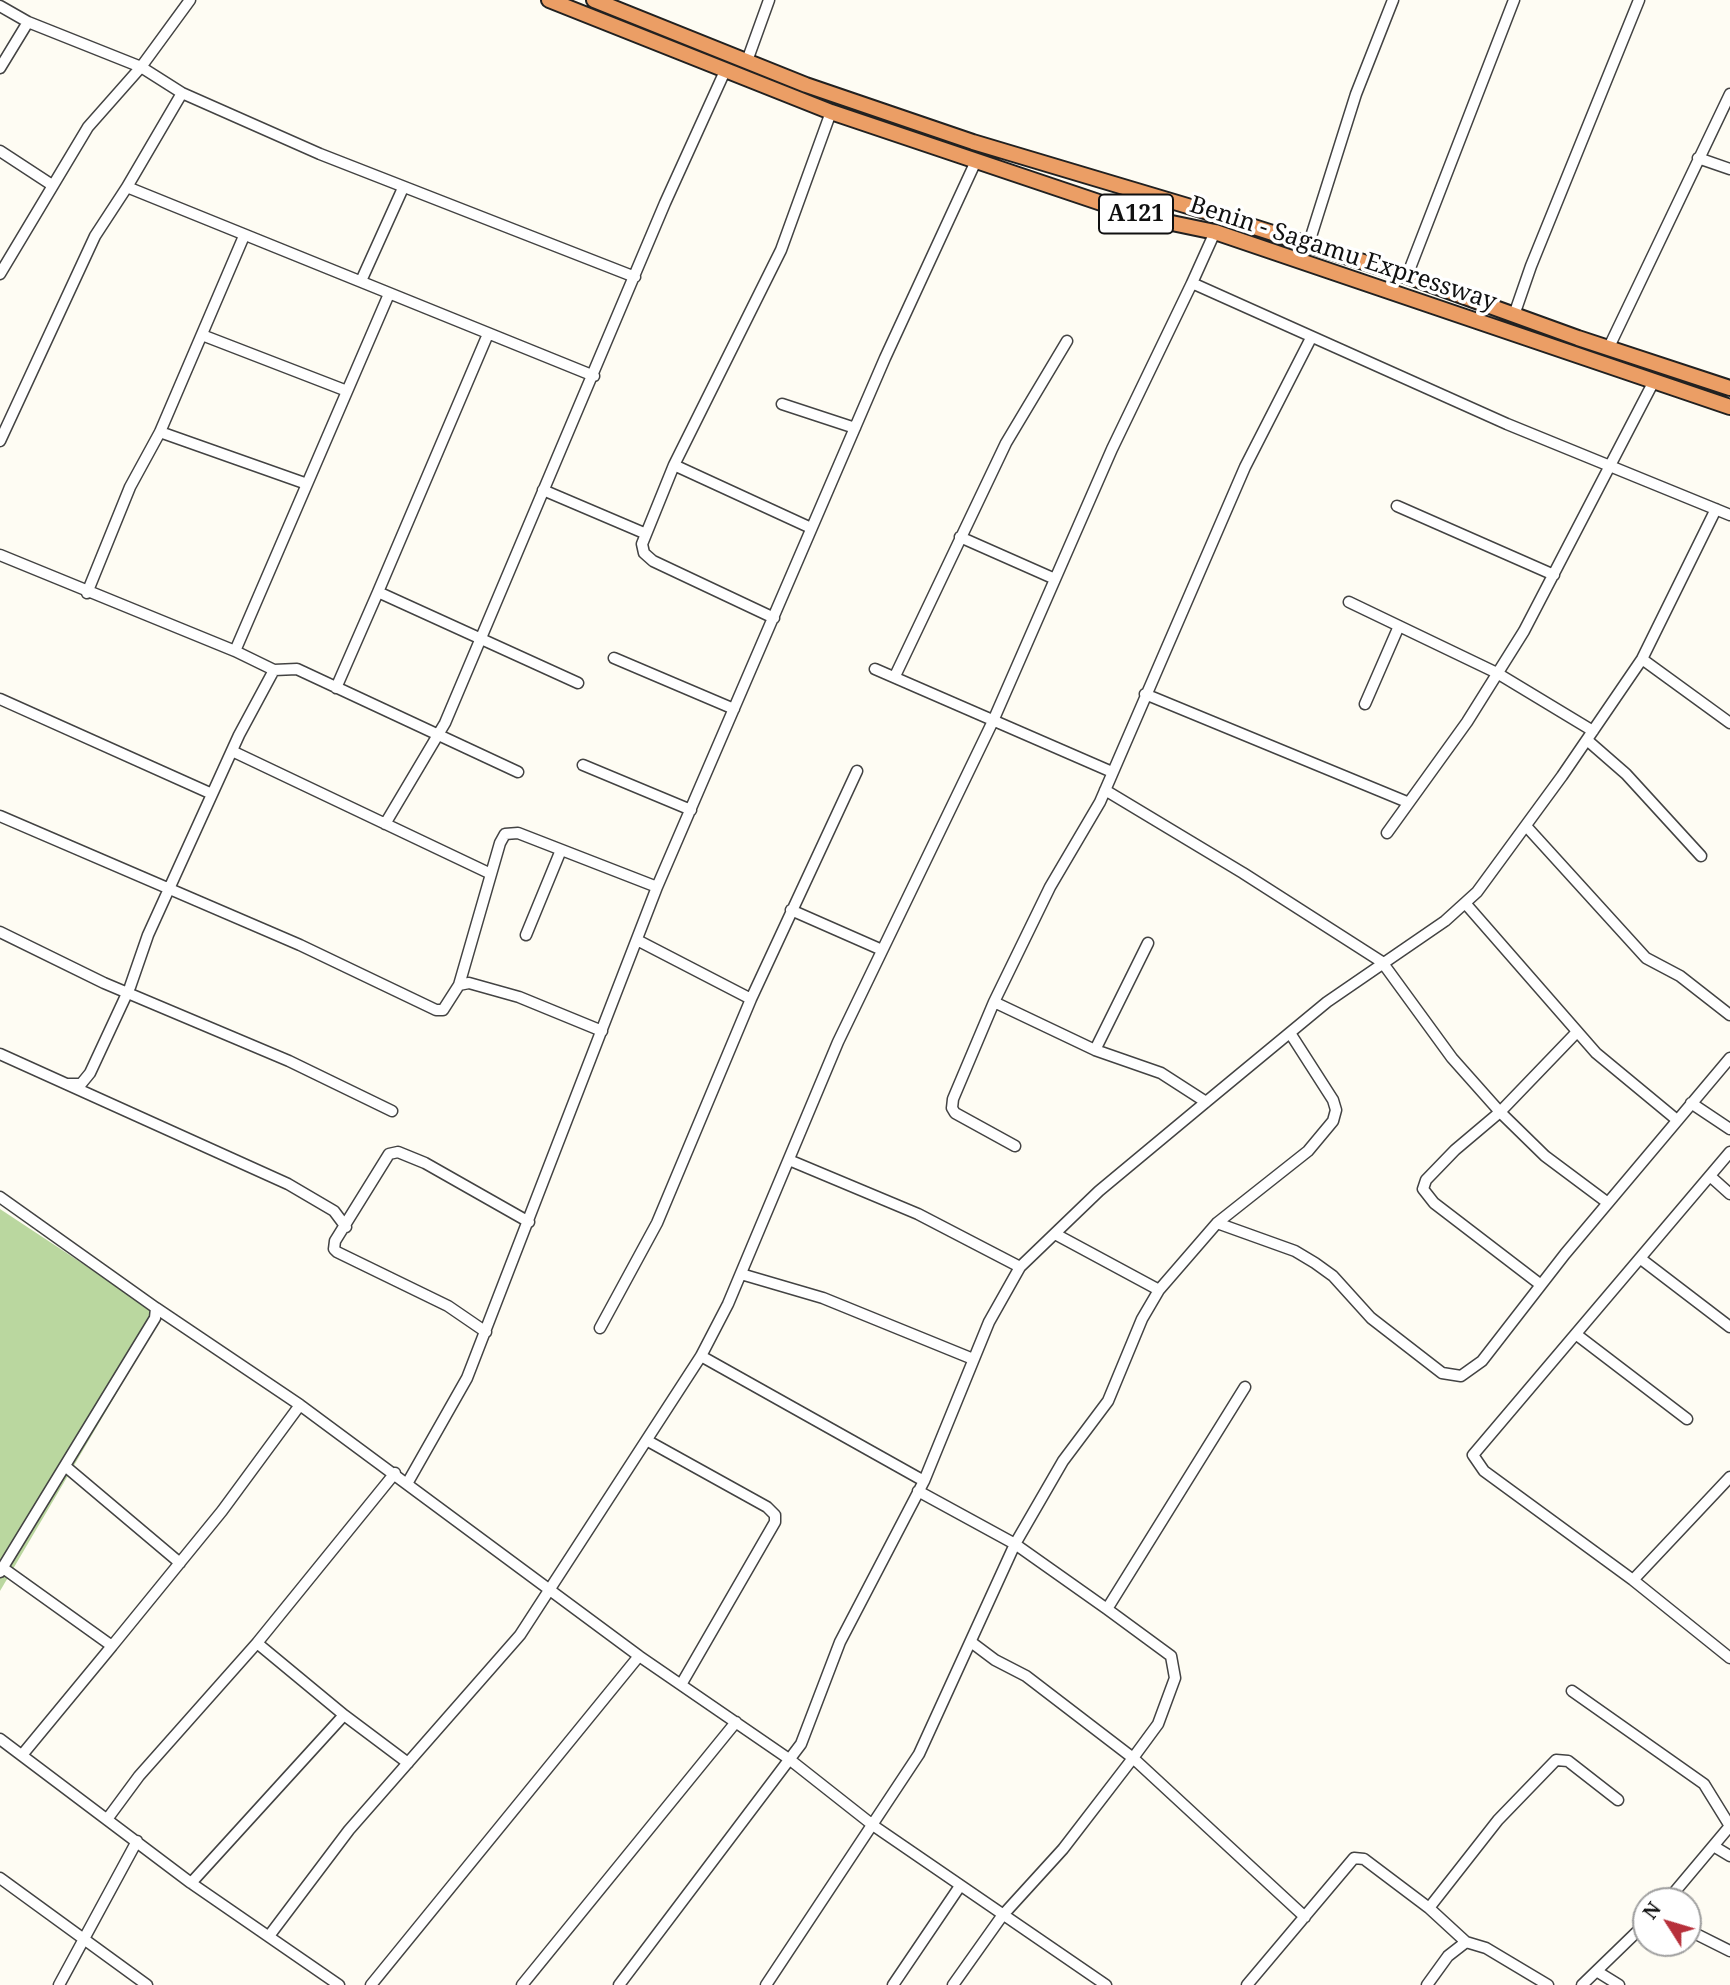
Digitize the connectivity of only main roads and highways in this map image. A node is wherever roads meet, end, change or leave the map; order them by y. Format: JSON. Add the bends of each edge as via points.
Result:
{"nodes":[{"id":1,"x":549,"y":0,"type":"edge"},
{"id":2,"x":594,"y":0,"type":"edge"},
{"id":3,"x":1730,"y":388,"type":"edge"},
{"id":4,"x":1730,"y":407,"type":"edge"}],
"edges":[{"from":1,"to":4,"type":"highway","name":"Benin - Sagamu Expressway","number":"A121","via":[[831,112],[1143,217],[1215,232]]},
{"from":2,"to":3,"type":"highway","number":"A121","via":[[806,85],[973,142],[1407,276]]}]}
